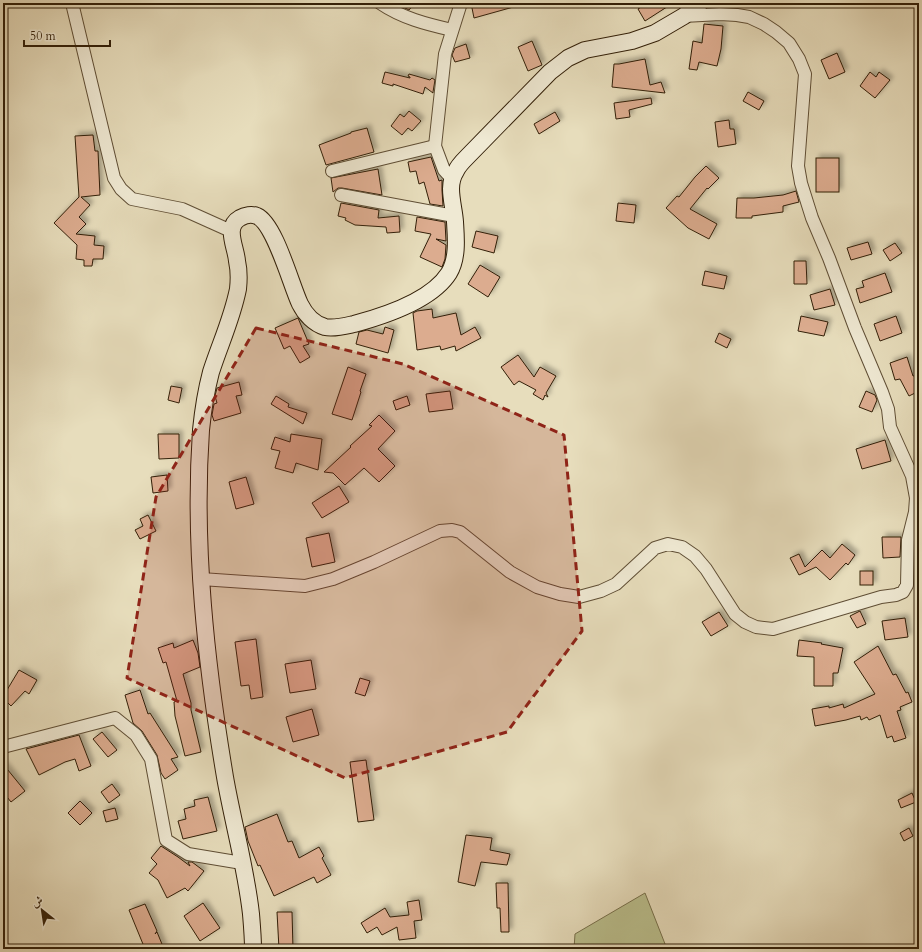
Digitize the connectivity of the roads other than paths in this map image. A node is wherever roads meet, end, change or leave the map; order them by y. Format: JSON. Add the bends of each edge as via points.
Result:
{"nodes":[{"id":1,"x":72,"y":3,"type":"edge"},
{"id":2,"x":380,"y":3,"type":"edge"},
{"id":3,"x":461,"y":3,"type":"edge"},
{"id":4,"x":700,"y":3,"type":"edge"},
{"id":5,"x":709,"y":3,"type":"edge"},
{"id":6,"x":684,"y":16,"type":"junction"},
{"id":7,"x":452,"y":30,"type":"junction"},
{"id":8,"x":435,"y":146,"type":"junction"},
{"id":9,"x":332,"y":171,"type":"dead end"},
{"id":10,"x":453,"y":180,"type":"junction"},
{"id":11,"x":340,"y":195,"type":"dead end"},
{"id":12,"x":454,"y":216,"type":"junction"},
{"id":13,"x":231,"y":231,"type":"junction"},
{"id":14,"x":201,"y":579,"type":"junction"},
{"id":15,"x":3,"y":747,"type":"edge"},
{"id":16,"x":242,"y":863,"type":"junction"},
{"id":17,"x":253,"y":949,"type":"edge"}],
"edges":[{"from":1,"to":13,"type":"street","via":[[114,178],[121,189],[132,199],[182,209]]},
{"from":2,"to":7,"type":"street","via":[[421,23]]},
{"from":3,"to":7,"type":"street"},
{"from":4,"to":6,"type":"street"},
{"from":5,"to":6,"type":"street"},
{"from":6,"to":10,"type":"street","via":[[655,33],[632,41],[585,50],[568,58],[550,72],[467,157],[454,172]]},
{"from":6,"to":14,"type":"street","via":[[737,15],[764,24],[789,43],[805,74],[798,166],[801,183],[812,218],[882,392],[888,409],[890,427],[912,476],[915,491],[915,512],[908,540],[907,585],[903,592],[773,629],[756,627],[735,614],[706,569],[695,556],[682,547],[668,544],[655,548],[616,584],[580,597],[560,594],[537,586],[510,572],[460,532],[452,530],[440,531],[333,579],[305,586]]},
{"from":7,"to":8,"type":"street","via":[[445,54]]},
{"from":8,"to":9,"type":"street"},
{"from":8,"to":10,"type":"street","via":[[444,170]]},
{"from":10,"to":12,"type":"street","via":[[450,190]]},
{"from":11,"to":12,"type":"street"},
{"from":12,"to":13,"type":"street","via":[[456,253],[450,272],[435,288],[418,301],[341,327],[324,327],[311,320],[301,305],[276,244],[266,225],[258,217],[249,215],[240,218]]},
{"from":13,"to":14,"type":"street","via":[[239,282],[234,307],[205,397],[201,429]]},
{"from":14,"to":16,"type":"street","via":[[225,778]]},
{"from":15,"to":16,"type":"street","via":[[115,718],[136,735],[151,759],[166,840],[188,854]]},
{"from":16,"to":17,"type":"street","via":[[251,912]]}]}
